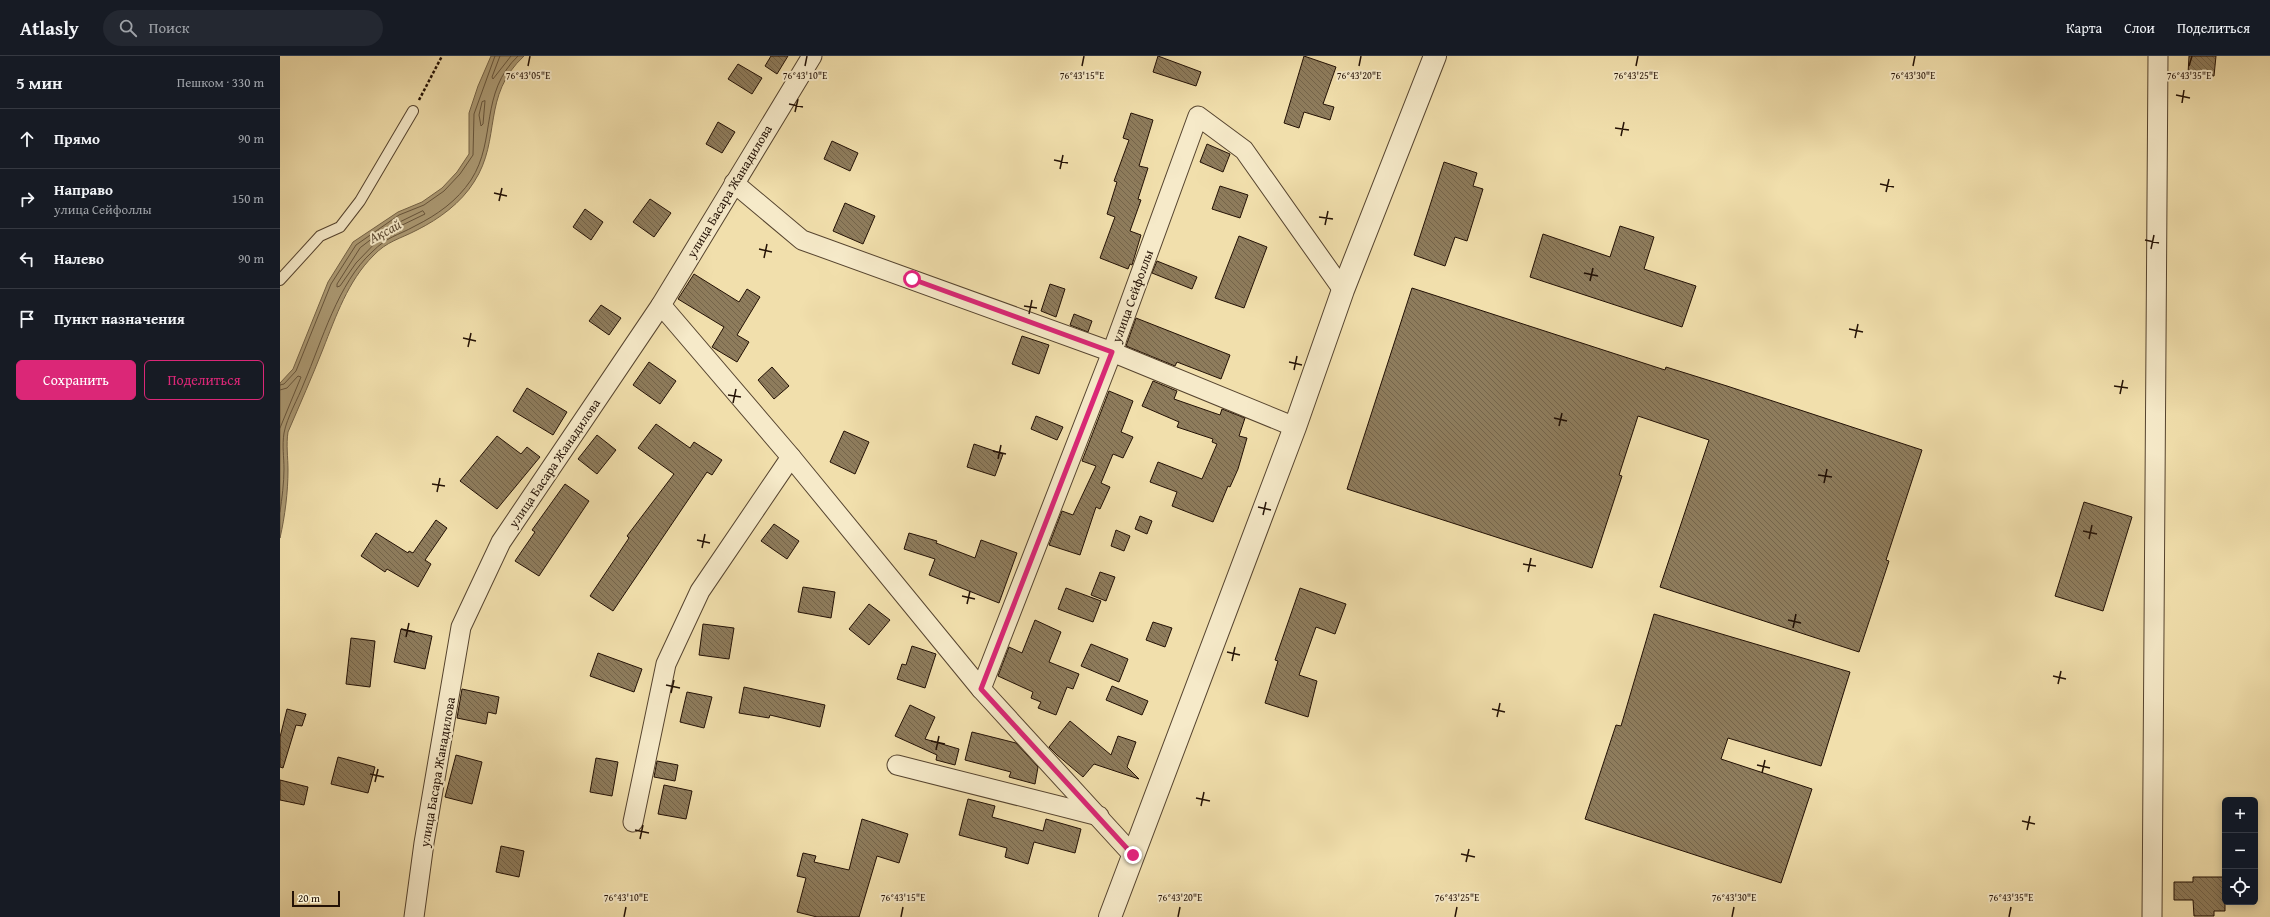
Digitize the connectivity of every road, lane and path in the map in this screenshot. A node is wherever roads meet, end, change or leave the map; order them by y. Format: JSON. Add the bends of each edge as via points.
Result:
{"nodes":[{"id":1,"x":442,"y":56,"type":"edge"},
{"id":2,"x":812,"y":56,"type":"edge"},
{"id":3,"x":1435,"y":56,"type":"edge"},
{"id":4,"x":2158,"y":56,"type":"edge"},
{"id":5,"x":413,"y":111,"type":"joint"},
{"id":6,"x":734,"y":183,"type":"junction"},
{"id":7,"x":280,"y":280,"type":"edge"},
{"id":8,"x":1343,"y":290,"type":"junction"},
{"id":9,"x":661,"y":305,"type":"junction"},
{"id":10,"x":1112,"y":352,"type":"junction"},
{"id":11,"x":1295,"y":427,"type":"junction"},
{"id":12,"x":791,"y":457,"type":"junction"},
{"id":13,"x":981,"y":689,"type":"junction"},
{"id":14,"x":897,"y":765,"type":"dead end"},
{"id":15,"x":1099,"y":816,"type":"junction"},
{"id":16,"x":633,"y":822,"type":"dead end"},
{"id":17,"x":1133,"y":855,"type":"junction"},
{"id":18,"x":414,"y":917,"type":"edge"},
{"id":19,"x":1110,"y":917,"type":"edge"},
{"id":20,"x":2152,"y":917,"type":"edge"}],
"edges":[{"from":1,"to":5,"type":"path"},
{"from":2,"to":6,"type":"street","name":"улица Басара Жанадилова"},
{"from":3,"to":8,"type":"street"},
{"from":4,"to":20,"type":"street"},
{"from":5,"to":7,"type":"lane","via":[[360,201],[344,222],[340,227],[320,236]]},
{"from":6,"to":9,"type":"street","name":"улица Басара Жанадилова"},
{"from":6,"to":10,"type":"street","via":[[802,240]]},
{"from":8,"to":10,"type":"street","name":"улица Сейфоллы","via":[[1244,150],[1198,116]]},
{"from":8,"to":11,"type":"street"},
{"from":9,"to":12,"type":"street"},
{"from":9,"to":18,"type":"street","name":"улица Басара Жанадилова","via":[[500,542],[461,627]]},
{"from":10,"to":11,"type":"street"},
{"from":10,"to":13,"type":"street","name":"улица Сейфоллы"},
{"from":11,"to":17,"type":"street"},
{"from":12,"to":13,"type":"street"},
{"from":12,"to":16,"type":"street","via":[[700,591],[666,664]]},
{"from":13,"to":15,"type":"street"},
{"from":14,"to":15,"type":"street"},
{"from":15,"to":17,"type":"street"},
{"from":17,"to":19,"type":"street"}]}
